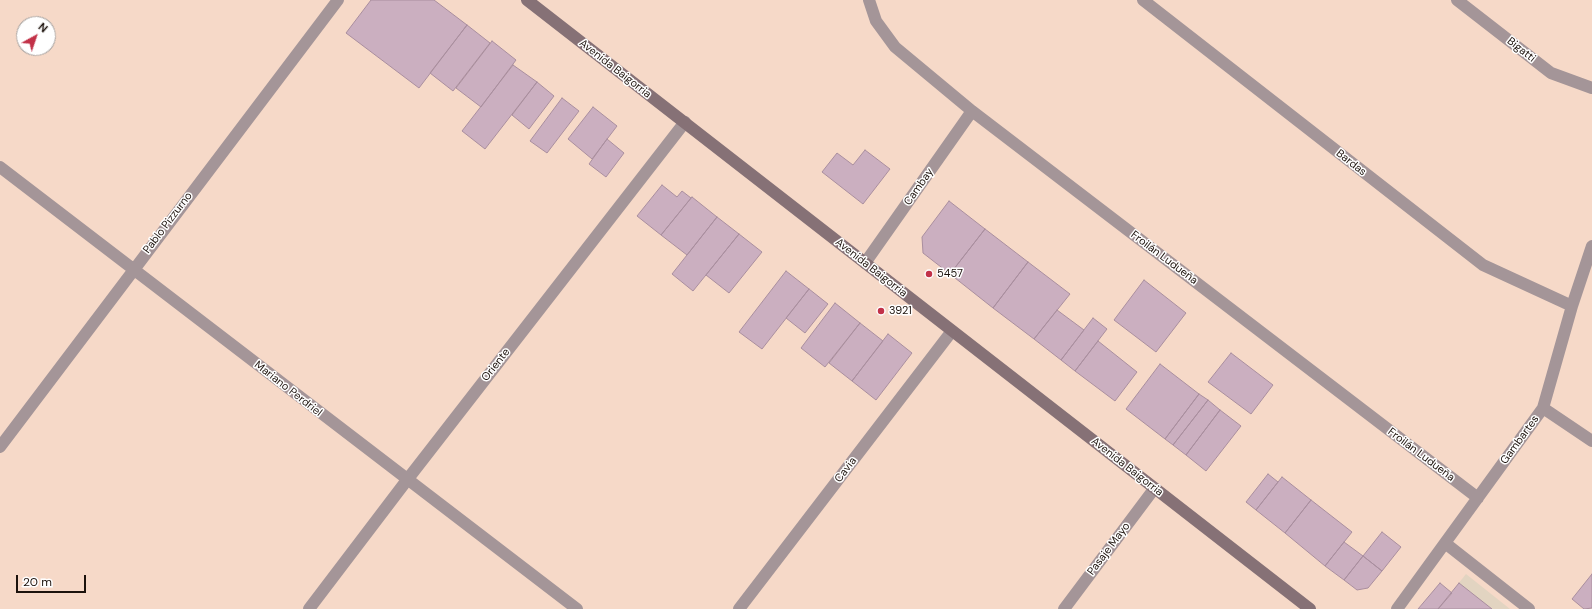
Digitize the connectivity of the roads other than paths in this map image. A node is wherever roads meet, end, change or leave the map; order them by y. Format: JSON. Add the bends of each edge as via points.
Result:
{"nodes":[{"id":1,"x":338,"y":0,"type":"edge"},
{"id":2,"x":527,"y":0,"type":"edge"},
{"id":3,"x":869,"y":0,"type":"edge"},
{"id":4,"x":1142,"y":0,"type":"edge"},
{"id":5,"x":1457,"y":0,"type":"edge"},
{"id":6,"x":1592,"y":88,"type":"edge"},
{"id":7,"x":972,"y":111,"type":"junction"},
{"id":8,"x":685,"y":122,"type":"junction"},
{"id":9,"x":0,"y":167,"type":"edge"},
{"id":10,"x":1592,"y":246,"type":"edge"},
{"id":11,"x":865,"y":263,"type":"junction"},
{"id":12,"x":133,"y":269,"type":"junction"},
{"id":13,"x":1572,"y":306,"type":"junction"},
{"id":14,"x":952,"y":331,"type":"junction"},
{"id":15,"x":1543,"y":408,"type":"junction"},
{"id":16,"x":1592,"y":441,"type":"edge"},
{"id":17,"x":0,"y":447,"type":"edge"},
{"id":18,"x":407,"y":480,"type":"junction"},
{"id":19,"x":1154,"y":489,"type":"junction"},
{"id":20,"x":1478,"y":498,"type":"junction"},
{"id":21,"x":1445,"y":543,"type":"junction"},
{"id":22,"x":309,"y":609,"type":"edge"},
{"id":23,"x":577,"y":609,"type":"edge"},
{"id":24,"x":740,"y":609,"type":"edge"},
{"id":25,"x":1064,"y":609,"type":"edge"},
{"id":26,"x":1310,"y":609,"type":"edge"},
{"id":27,"x":1397,"y":609,"type":"edge"},
{"id":28,"x":1529,"y":609,"type":"edge"}],
"edges":[{"from":1,"to":12,"type":"street","name":"Pablo Pizzurno"},
{"from":2,"to":8,"type":"main road","name":"Avenida Baigorria"},
{"from":3,"to":7,"type":"street","name":"Froilán Ludueña","via":[[876,21],[895,47]]},
{"from":4,"to":13,"type":"street","name":"Bardas","via":[[1482,266]]},
{"from":5,"to":6,"type":"street","name":"Bigatti","via":[[1552,73]]},
{"from":7,"to":11,"type":"street","name":"Cambay"},
{"from":7,"to":20,"type":"street","name":"Froilán Ludueña"},
{"from":8,"to":11,"type":"main road","name":"Avenida Baigorria"},
{"from":8,"to":18,"type":"street","name":"Oriente"},
{"from":9,"to":12,"type":"street","name":"Mariano Perdriel"},
{"from":10,"to":13,"type":"street","name":"Gambartes"},
{"from":11,"to":14,"type":"main road","name":"Avenida Baigorria"},
{"from":12,"to":17,"type":"street","name":"Pablo Pizzurno"},
{"from":12,"to":18,"type":"street","name":"Mariano Perdriel"},
{"from":13,"to":15,"type":"street","name":"Gambartes"},
{"from":14,"to":19,"type":"main road","name":"Avenida Baigorria"},
{"from":14,"to":24,"type":"street","name":"Cavia"},
{"from":15,"to":16,"type":"street"},
{"from":15,"to":20,"type":"street","name":"Gambartes"},
{"from":18,"to":22,"type":"street","name":"Oriente"},
{"from":18,"to":23,"type":"street","name":"Mariano Perdriel"},
{"from":19,"to":25,"type":"street","name":"Pasaje Mayo"},
{"from":19,"to":26,"type":"main road","name":"Avenida Baigorria"},
{"from":20,"to":21,"type":"street","name":"Gambartes"},
{"from":21,"to":27,"type":"street","name":"Gambartes"},
{"from":21,"to":28,"type":"street"}]}
